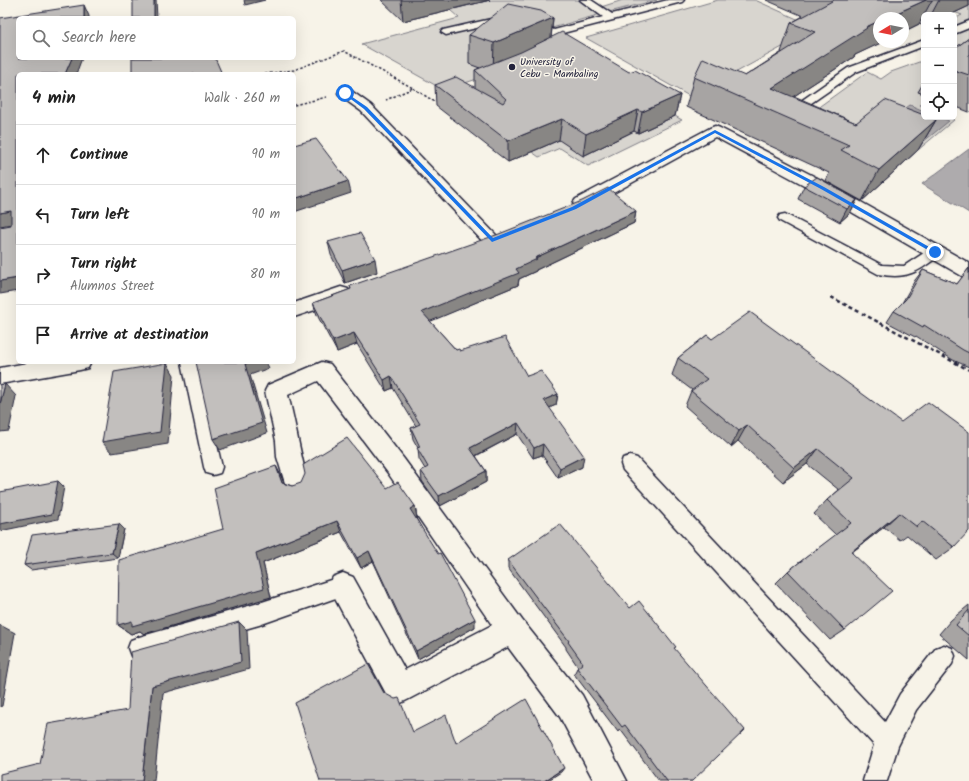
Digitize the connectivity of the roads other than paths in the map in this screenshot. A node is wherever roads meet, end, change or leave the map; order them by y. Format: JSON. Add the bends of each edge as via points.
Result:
{"nodes":[{"id":1,"x":585,"y":0,"type":"edge"},
{"id":2,"x":678,"y":0,"type":"edge"},
{"id":3,"x":611,"y":18,"type":"junction"},
{"id":4,"x":969,"y":24,"type":"edge"},
{"id":5,"x":957,"y":30,"type":"edge"},
{"id":6,"x":446,"y":32,"type":"dead end"},
{"id":7,"x":552,"y":33,"type":"junction"},
{"id":8,"x":921,"y":44,"type":"edge"},
{"id":9,"x":582,"y":57,"type":"edge"},
{"id":10,"x":345,"y":93,"type":"road end"},
{"id":11,"x":780,"y":120,"type":"edge"},
{"id":12,"x":567,"y":211,"type":"edge"},
{"id":13,"x":785,"y":218,"type":"dead end"},
{"id":14,"x":492,"y":240,"type":"edge"},
{"id":15,"x":935,"y":252,"type":"junction"},
{"id":16,"x":969,"y":271,"type":"edge"},
{"id":17,"x":360,"y":287,"type":"edge"},
{"id":18,"x":296,"y":309,"type":"edge"},
{"id":19,"x":69,"y":364,"type":"edge"},
{"id":20,"x":190,"y":364,"type":"edge"},
{"id":21,"x":0,"y":376,"type":"edge"},
{"id":22,"x":630,"y":464,"type":"dead end"},
{"id":23,"x":213,"y":467,"type":"dead end"},
{"id":24,"x":297,"y":485,"type":"edge"},
{"id":25,"x":342,"y":586,"type":"joint"},
{"id":26,"x":512,"y":630,"type":"junction"},
{"id":27,"x":139,"y":648,"type":"edge"},
{"id":28,"x":944,"y":656,"type":"dead end"},
{"id":29,"x":887,"y":742,"type":"junction"},
{"id":30,"x":611,"y":781,"type":"edge"},
{"id":31,"x":875,"y":781,"type":"edge"}],
"edges":[{"from":1,"to":3,"type":"lane"},
{"from":2,"to":3,"type":"lane"},
{"from":3,"to":7,"type":"lane"},
{"from":4,"to":5,"type":"lane"},
{"from":6,"to":7,"type":"lane","via":[[502,19],[538,25]]},
{"from":7,"to":9,"type":"lane","via":[[559,48]]},
{"from":8,"to":11,"type":"lane","via":[[852,70]]},
{"from":10,"to":14,"type":"street","via":[[366,108]]},
{"from":12,"to":15,"type":"street","via":[[715,131],[823,188]]},
{"from":13,"to":15,"type":"lane","via":[[878,270],[894,273],[909,271]]},
{"from":15,"to":16,"type":"street"},
{"from":17,"to":18,"type":"street"},
{"from":19,"to":21,"type":"street"},
{"from":20,"to":23,"type":"lane"},
{"from":22,"to":29,"type":"lane"},
{"from":24,"to":26,"type":"street","via":[[276,391],[322,370],[396,466]]},
{"from":25,"to":26,"type":"street","via":[[399,689]]},
{"from":25,"to":27,"type":"lane","via":[[259,614]]},
{"from":26,"to":30,"type":"street","via":[[571,706]]},
{"from":28,"to":29,"type":"lane","via":[[908,702]]},
{"from":29,"to":31,"type":"lane"}]}
